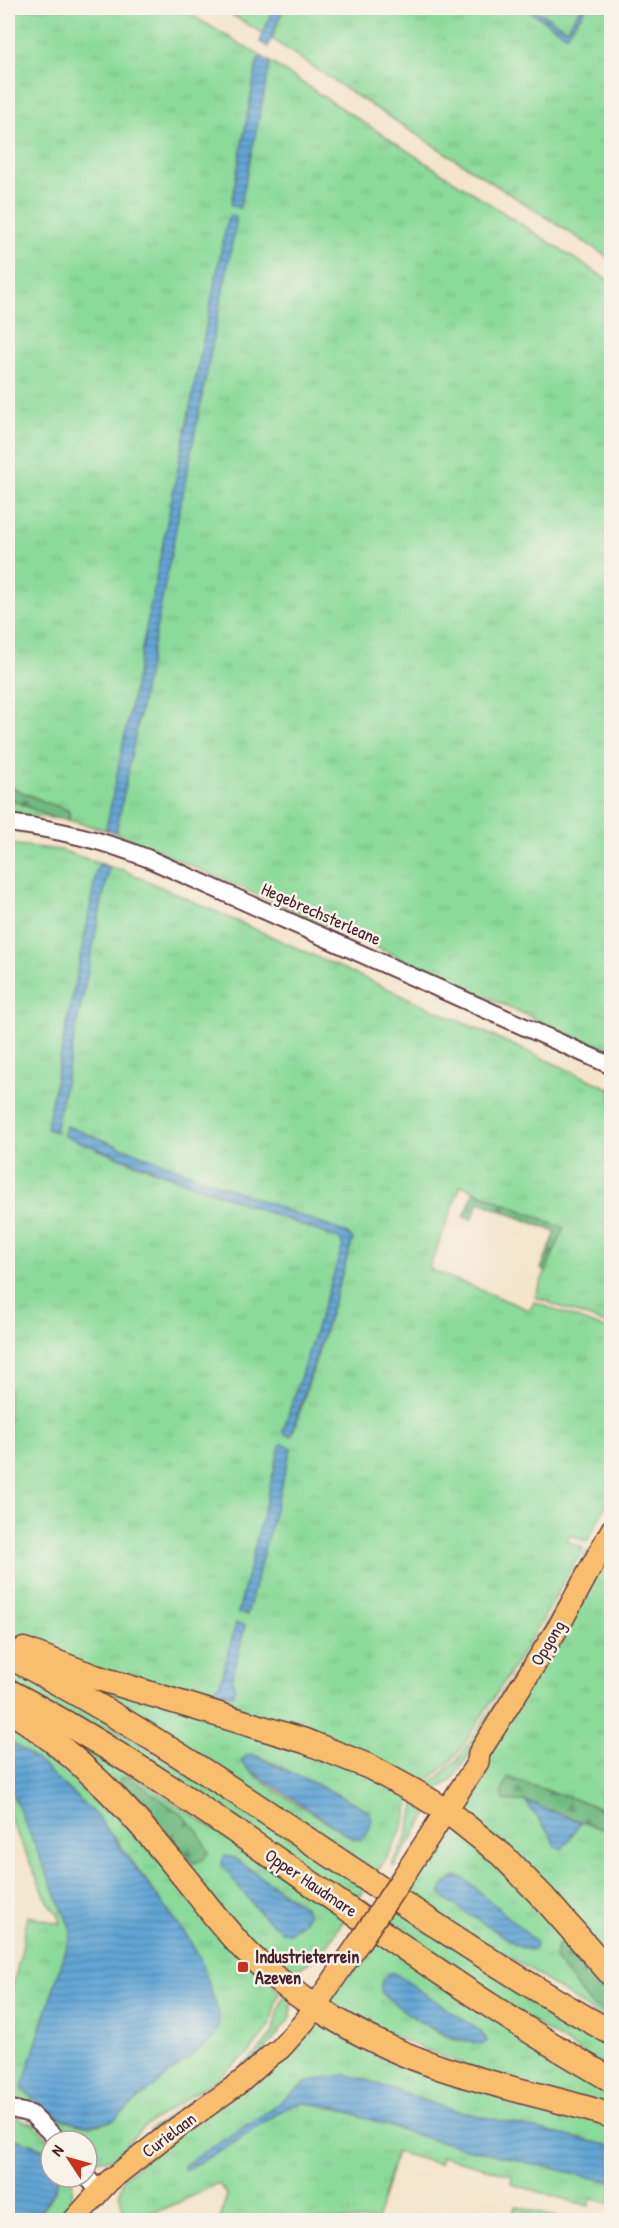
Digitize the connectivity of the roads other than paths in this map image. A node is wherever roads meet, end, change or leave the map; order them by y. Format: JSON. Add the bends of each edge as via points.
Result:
{"nodes":[{"id":1,"x":8,"y":823,"type":"edge"},
{"id":2,"x":612,"y":1066,"type":"edge"},
{"id":3,"x":612,"y":1529,"type":"edge"},
{"id":4,"x":8,"y":1644,"type":"edge"},
{"id":5,"x":8,"y":1656,"type":"edge"},
{"id":6,"x":8,"y":1691,"type":"edge"},
{"id":7,"x":8,"y":1709,"type":"edge"},
{"id":8,"x":443,"y":1808,"type":"junction"},
{"id":9,"x":353,"y":1941,"type":"joint"},
{"id":10,"x":612,"y":1975,"type":"edge"},
{"id":11,"x":311,"y":2004,"type":"junction"},
{"id":12,"x":612,"y":2033,"type":"edge"},
{"id":13,"x":612,"y":2080,"type":"edge"},
{"id":14,"x":8,"y":2108,"type":"edge"},
{"id":15,"x":612,"y":2116,"type":"edge"},
{"id":16,"x":47,"y":2129,"type":"edge"},
{"id":17,"x":99,"y":2180,"type":"edge"},
{"id":18,"x":90,"y":2189,"type":"edge"},
{"id":19,"x":74,"y":2220,"type":"edge"}],
"edges":[{"from":1,"to":2,"type":"street","name":"Hegebrechsterleane","via":[[59,830],[147,858]]},
{"from":3,"to":8,"type":"main road","name":"Opgong","via":[[553,1635],[479,1753],[478,1762]]},
{"from":4,"to":8,"type":"highway","via":[[95,1677],[305,1741],[370,1767]]},
{"from":5,"to":12,"type":"highway","name":"Opper Haudmare","via":[[131,1725]]},
{"from":6,"to":13,"type":"highway","name":"Opper Haudmare","via":[[190,1800],[518,2025]]},
{"from":7,"to":11,"type":"highway","via":[[91,1772],[125,1806],[239,1944]]},
{"from":8,"to":9,"type":"main road","name":"Opgong","bridge":true},
{"from":8,"to":10,"type":"highway","via":[[515,1868]]},
{"from":9,"to":11,"type":"main road","name":"Curielaan"},
{"from":11,"to":15,"type":"highway","via":[[432,2065]]},
{"from":11,"to":17,"type":"main road","name":"Curielaan","via":[[280,2049],[242,2081]]},
{"from":14,"to":16,"type":"street","via":[[31,2114]]},
{"from":18,"to":19,"type":"main road","name":"Curielaan"}]}
